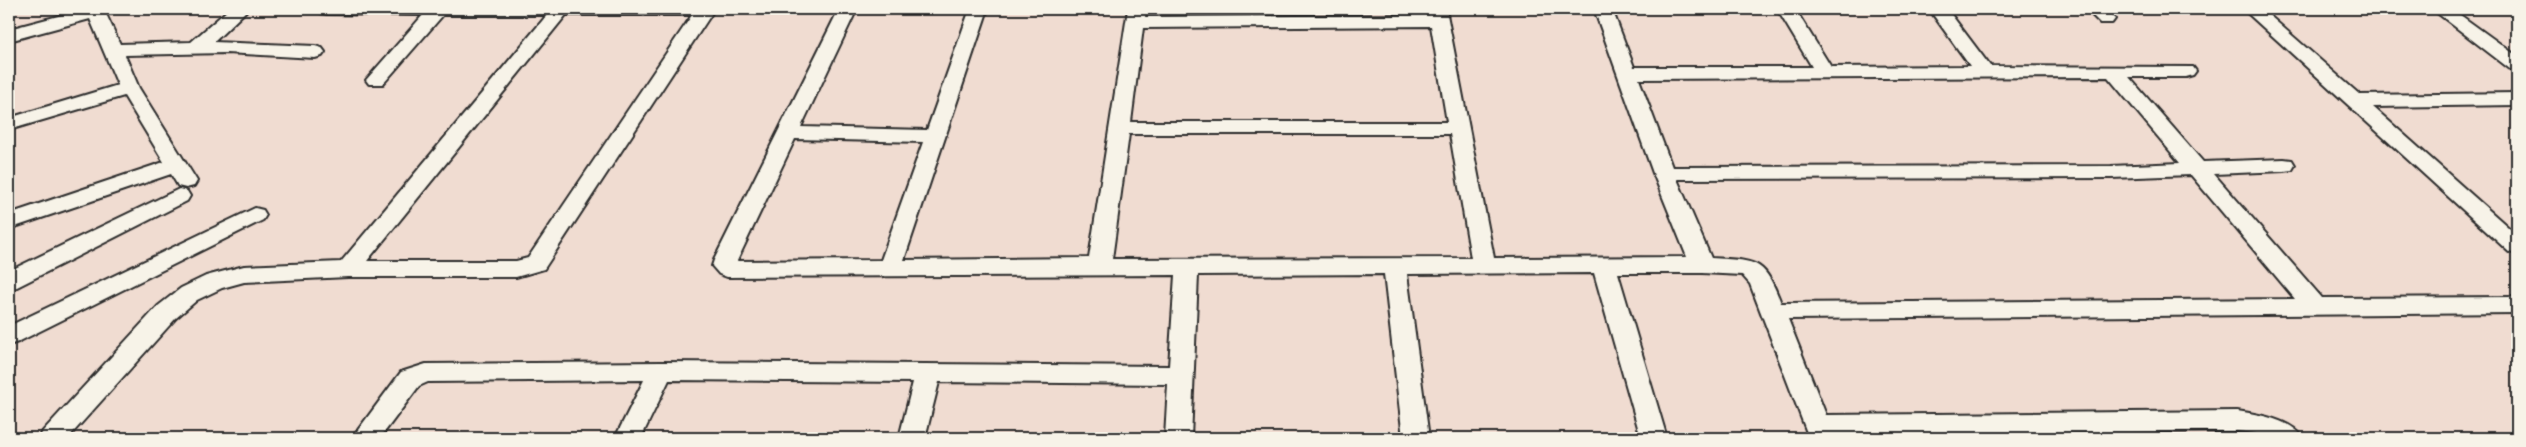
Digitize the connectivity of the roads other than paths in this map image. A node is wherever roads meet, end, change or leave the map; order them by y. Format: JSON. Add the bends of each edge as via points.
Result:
{"nodes":[{"id":1,"x":239,"y":9,"type":"edge"},
{"id":2,"x":327,"y":9,"type":"edge"},
{"id":3,"x":438,"y":9,"type":"edge"},
{"id":4,"x":705,"y":9,"type":"edge"},
{"id":5,"x":848,"y":9,"type":"edge"},
{"id":6,"x":979,"y":9,"type":"edge"},
{"id":7,"x":1603,"y":9,"type":"edge"},
{"id":8,"x":1786,"y":9,"type":"edge"},
{"id":9,"x":1938,"y":9,"type":"edge"},
{"id":10,"x":2252,"y":9,"type":"edge"},
{"id":11,"x":2441,"y":9,"type":"edge"},
{"id":12,"x":100,"y":10,"type":"edge"},
{"id":13,"x":561,"y":10,"type":"edge"},
{"id":14,"x":1438,"y":14,"type":"edge"},
{"id":15,"x":1136,"y":16,"type":"edge"},
{"id":16,"x":9,"y":35,"type":"edge"},
{"id":17,"x":196,"y":48,"type":"junction"},
{"id":18,"x":113,"y":50,"type":"junction"},
{"id":19,"x":315,"y":52,"type":"dead end"},
{"id":20,"x":2517,"y":65,"type":"edge"},
{"id":21,"x":2186,"y":71,"type":"dead end"},
{"id":22,"x":1984,"y":72,"type":"junction"},
{"id":23,"x":2114,"y":72,"type":"junction"},
{"id":24,"x":1628,"y":74,"type":"junction"},
{"id":25,"x":1826,"y":74,"type":"junction"},
{"id":26,"x":376,"y":80,"type":"dead end"},
{"id":27,"x":129,"y":88,"type":"junction"},
{"id":28,"x":2517,"y":99,"type":"edge"},
{"id":29,"x":2354,"y":101,"type":"junction"},
{"id":30,"x":9,"y":124,"type":"edge"},
{"id":31,"x":1121,"y":128,"type":"junction"},
{"id":32,"x":1460,"y":128,"type":"junction"},
{"id":33,"x":788,"y":132,"type":"junction"},
{"id":34,"x":936,"y":136,"type":"junction"},
{"id":35,"x":2284,"y":165,"type":"dead end"},
{"id":36,"x":2199,"y":168,"type":"junction"},
{"id":37,"x":1664,"y":173,"type":"junction"},
{"id":38,"x":180,"y":180,"type":"junction"},
{"id":39,"x":255,"y":215,"type":"dead end"},
{"id":40,"x":9,"y":222,"type":"edge"},
{"id":41,"x":2517,"y":247,"type":"edge"},
{"id":42,"x":1484,"y":265,"type":"junction"},
{"id":43,"x":1604,"y":265,"type":"junction"},
{"id":44,"x":1702,"y":265,"type":"junction"},
{"id":45,"x":1099,"y":266,"type":"junction"},
{"id":46,"x":890,"y":268,"type":"junction"},
{"id":47,"x":1187,"y":268,"type":"junction"},
{"id":48,"x":1395,"y":268,"type":"junction"},
{"id":49,"x":348,"y":269,"type":"junction"},
{"id":50,"x":9,"y":281,"type":"edge"},
{"id":51,"x":2517,"y":306,"type":"edge"},
{"id":52,"x":2316,"y":307,"type":"junction"},
{"id":53,"x":1773,"y":311,"type":"junction"},
{"id":54,"x":9,"y":336,"type":"edge"},
{"id":55,"x":661,"y":371,"type":"junction"},
{"id":56,"x":928,"y":373,"type":"junction"},
{"id":57,"x":1179,"y":375,"type":"junction"},
{"id":58,"x":1819,"y":432,"type":"edge"},
{"id":59,"x":52,"y":438,"type":"edge"},
{"id":60,"x":365,"y":438,"type":"edge"},
{"id":61,"x":628,"y":438,"type":"edge"},
{"id":62,"x":912,"y":438,"type":"edge"},
{"id":63,"x":1178,"y":438,"type":"edge"},
{"id":64,"x":1416,"y":438,"type":"edge"},
{"id":65,"x":1654,"y":438,"type":"edge"},
{"id":66,"x":2290,"y":438,"type":"edge"}],
"edges":[{"from":1,"to":17,"type":"street"},
{"from":2,"to":3,"type":"street"},
{"from":3,"to":13,"type":"street"},
{"from":3,"to":26,"type":"street"},
{"from":4,"to":13,"type":"street"},
{"from":4,"to":49,"type":"street","via":[[536,264],[516,269]]},
{"from":5,"to":33,"type":"street"},
{"from":6,"to":34,"type":"street"},
{"from":7,"to":24,"type":"street"},
{"from":8,"to":25,"type":"street"},
{"from":9,"to":22,"type":"street"},
{"from":10,"to":29,"type":"street"},
{"from":11,"to":20,"type":"street"},
{"from":12,"to":16,"type":"street"},
{"from":12,"to":18,"type":"street"},
{"from":13,"to":49,"type":"street"},
{"from":14,"to":15,"type":"street"},
{"from":14,"to":32,"type":"street"},
{"from":15,"to":31,"type":"street"},
{"from":17,"to":18,"type":"street"},
{"from":17,"to":19,"type":"street"},
{"from":18,"to":27,"type":"street"},
{"from":21,"to":23,"type":"street"},
{"from":22,"to":23,"type":"street"},
{"from":22,"to":25,"type":"street"},
{"from":23,"to":36,"type":"street"},
{"from":24,"to":25,"type":"street"},
{"from":24,"to":37,"type":"street"},
{"from":27,"to":30,"type":"street"},
{"from":27,"to":38,"type":"street"},
{"from":28,"to":29,"type":"street"},
{"from":29,"to":41,"type":"street"},
{"from":31,"to":32,"type":"street"},
{"from":31,"to":45,"type":"street"},
{"from":32,"to":42,"type":"street"},
{"from":33,"to":34,"type":"street"},
{"from":33,"to":46,"type":"street","via":[[724,266],[735,271]]},
{"from":34,"to":46,"type":"street"},
{"from":35,"to":36,"type":"street"},
{"from":36,"to":37,"type":"street","via":[[2112,172]]},
{"from":36,"to":52,"type":"street"},
{"from":37,"to":44,"type":"street"},
{"from":38,"to":40,"type":"street"},
{"from":38,"to":50,"type":"street"},
{"from":39,"to":54,"type":"street"},
{"from":42,"to":43,"type":"street"},
{"from":42,"to":48,"type":"street"},
{"from":43,"to":44,"type":"street"},
{"from":43,"to":65,"type":"street"},
{"from":44,"to":53,"type":"street","via":[[1748,268],[1761,280]]},
{"from":45,"to":46,"type":"street"},
{"from":45,"to":47,"type":"street"},
{"from":47,"to":48,"type":"street"},
{"from":47,"to":57,"type":"street"},
{"from":48,"to":64,"type":"street"},
{"from":49,"to":59,"type":"street","via":[[244,274],[214,282],[189,294],[167,312]]},
{"from":51,"to":52,"type":"street"},
{"from":52,"to":53,"type":"street"},
{"from":53,"to":58,"type":"street"},
{"from":55,"to":56,"type":"street"},
{"from":55,"to":60,"type":"street","via":[[426,373],[410,379]]},
{"from":55,"to":61,"type":"street"},
{"from":56,"to":57,"type":"street"},
{"from":56,"to":62,"type":"street"},
{"from":57,"to":63,"type":"street"},
{"from":58,"to":66,"type":"street","via":[[2237,421],[2260,424]]}]}
